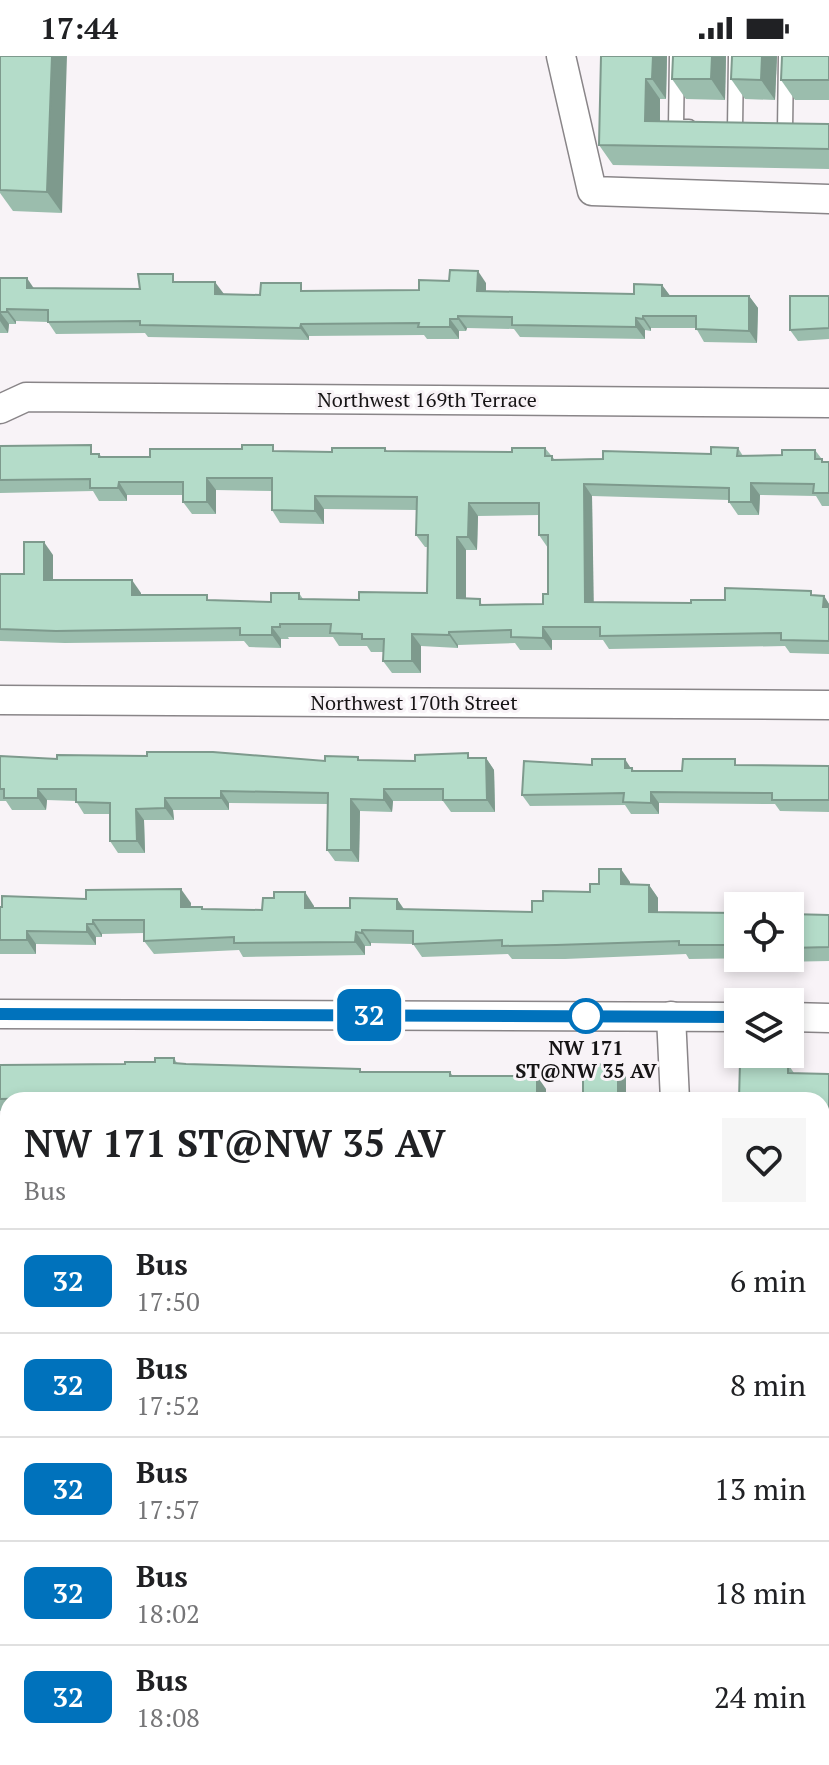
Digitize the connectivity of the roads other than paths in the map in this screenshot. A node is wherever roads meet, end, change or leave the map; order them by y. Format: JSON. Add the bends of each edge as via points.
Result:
{"nodes":[{"id":1,"x":561,"y":56,"type":"edge"},
{"id":2,"x":677,"y":56,"type":"edge"},
{"id":3,"x":736,"y":56,"type":"edge"},
{"id":4,"x":786,"y":56,"type":"edge"},
{"id":5,"x":786,"y":131,"type":"edge"},
{"id":6,"x":829,"y":199,"type":"edge"},
{"id":7,"x":829,"y":403,"type":"edge"},
{"id":8,"x":0,"y":409,"type":"edge"},
{"id":9,"x":0,"y":700,"type":"edge"},
{"id":10,"x":829,"y":705,"type":"edge"},
{"id":11,"x":0,"y":1014,"type":"edge"},
{"id":12,"x":671,"y":1016,"type":"junction"},
{"id":13,"x":724,"y":1017,"type":"edge"},
{"id":14,"x":804,"y":1017,"type":"edge"},
{"id":15,"x":829,"y":1018,"type":"edge"},
{"id":16,"x":675,"y":1092,"type":"edge"}],
"edges":[{"from":1,"to":6,"type":"street","via":[[592,191]]},
{"from":2,"to":3,"type":"lane","via":[[676,127],[727,129]]},
{"from":4,"to":5,"type":"lane"},
{"from":7,"to":8,"type":"street","name":"Northwest 169th Terrace","via":[[26,397]]},
{"from":9,"to":10,"type":"street","name":"Northwest 170th Street"},
{"from":11,"to":12,"type":"street"},
{"from":12,"to":13,"type":"street"},
{"from":12,"to":16,"type":"street"},
{"from":14,"to":15,"type":"street"}]}
